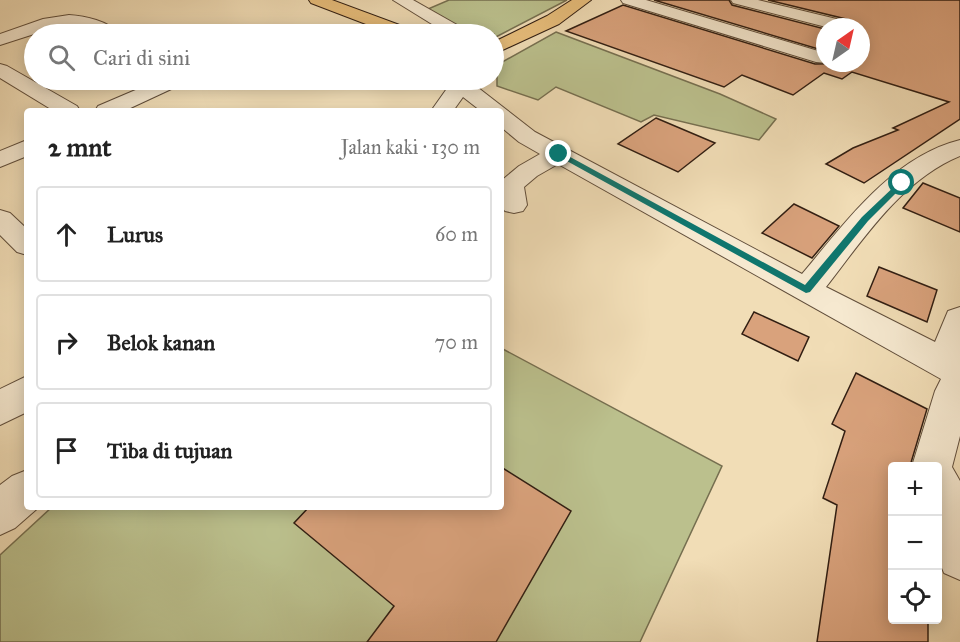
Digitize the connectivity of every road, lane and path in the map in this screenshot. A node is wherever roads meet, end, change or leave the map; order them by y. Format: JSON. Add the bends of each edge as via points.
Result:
{"nodes":[{"id":1,"x":317,"y":0,"type":"edge"},
{"id":2,"x":401,"y":0,"type":"edge"},
{"id":3,"x":582,"y":0,"type":"edge"},
{"id":4,"x":629,"y":0,"type":"edge"},
{"id":5,"x":739,"y":0,"type":"edge"},
{"id":6,"x":816,"y":19,"type":"edge"},
{"id":7,"x":51,"y":24,"type":"edge"},
{"id":8,"x":88,"y":24,"type":"edge"},
{"id":9,"x":381,"y":24,"type":"edge"},
{"id":10,"x":443,"y":24,"type":"edge"},
{"id":11,"x":24,"y":32,"type":"edge"},
{"id":12,"x":0,"y":40,"type":"edge"},
{"id":13,"x":504,"y":44,"type":"edge"},
{"id":14,"x":816,"y":56,"type":"edge"},
{"id":15,"x":0,"y":70,"type":"edge"},
{"id":16,"x":24,"y":84,"type":"edge"},
{"id":17,"x":34,"y":90,"type":"edge"},
{"id":18,"x":153,"y":90,"type":"edge"},
{"id":19,"x":456,"y":90,"type":"edge"},
{"id":20,"x":471,"y":90,"type":"edge"},
{"id":21,"x":64,"y":108,"type":"edge"},
{"id":22,"x":113,"y":108,"type":"edge"},
{"id":23,"x":444,"y":108,"type":"edge"},
{"id":24,"x":492,"y":108,"type":"edge"},
{"id":25,"x":504,"y":121,"type":"edge"},
{"id":26,"x":514,"y":136,"type":"edge"},
{"id":27,"x":960,"y":147,"type":"edge"},
{"id":28,"x":24,"y":148,"type":"edge"},
{"id":29,"x":559,"y":154,"type":"junction"},
{"id":30,"x":0,"y":160,"type":"edge"},
{"id":31,"x":514,"y":205,"type":"dead end"},
{"id":32,"x":0,"y":219,"type":"edge"},
{"id":33,"x":24,"y":241,"type":"edge"},
{"id":34,"x":806,"y":290,"type":"junction"},
{"id":35,"x":960,"y":320,"type":"edge"},
{"id":36,"x":955,"y":371,"type":"edge"},
{"id":37,"x":24,"y":394,"type":"edge"},
{"id":38,"x":0,"y":409,"type":"edge"},
{"id":39,"x":933,"y":462,"type":"edge"},
{"id":40,"x":942,"y":490,"type":"edge"},
{"id":41,"x":24,"y":493,"type":"edge"},
{"id":42,"x":0,"y":513,"type":"edge"},
{"id":43,"x":960,"y":557,"type":"edge"}],
"edges":[{"from":1,"to":9,"type":"highway"},
{"from":2,"to":10,"type":"street"},
{"from":3,"to":13,"type":"highway","via":[[553,20]]},
{"from":4,"to":14,"type":"street"},
{"from":5,"to":6,"type":"street"},
{"from":7,"to":8,"type":"street","via":[[74,20]]},
{"from":11,"to":12,"type":"street"},
{"from":15,"to":16,"type":"street"},
{"from":17,"to":21,"type":"street"},
{"from":18,"to":22,"type":"street"},
{"from":19,"to":23,"type":"street"},
{"from":20,"to":24,"type":"street"},
{"from":25,"to":26,"type":"street"},
{"from":26,"to":29,"type":"street"},
{"from":27,"to":34,"type":"street","via":[[930,160],[902,183],[865,219]]},
{"from":28,"to":30,"type":"street"},
{"from":29,"to":31,"type":"street","via":[[511,185]]},
{"from":29,"to":34,"type":"street"},
{"from":32,"to":33,"type":"street"},
{"from":34,"to":36,"type":"street"},
{"from":35,"to":36,"type":"street"},
{"from":36,"to":39,"type":"street"},
{"from":37,"to":38,"type":"street"},
{"from":40,"to":43,"type":"street","via":[[949,503]]},
{"from":41,"to":42,"type":"street"}]}
